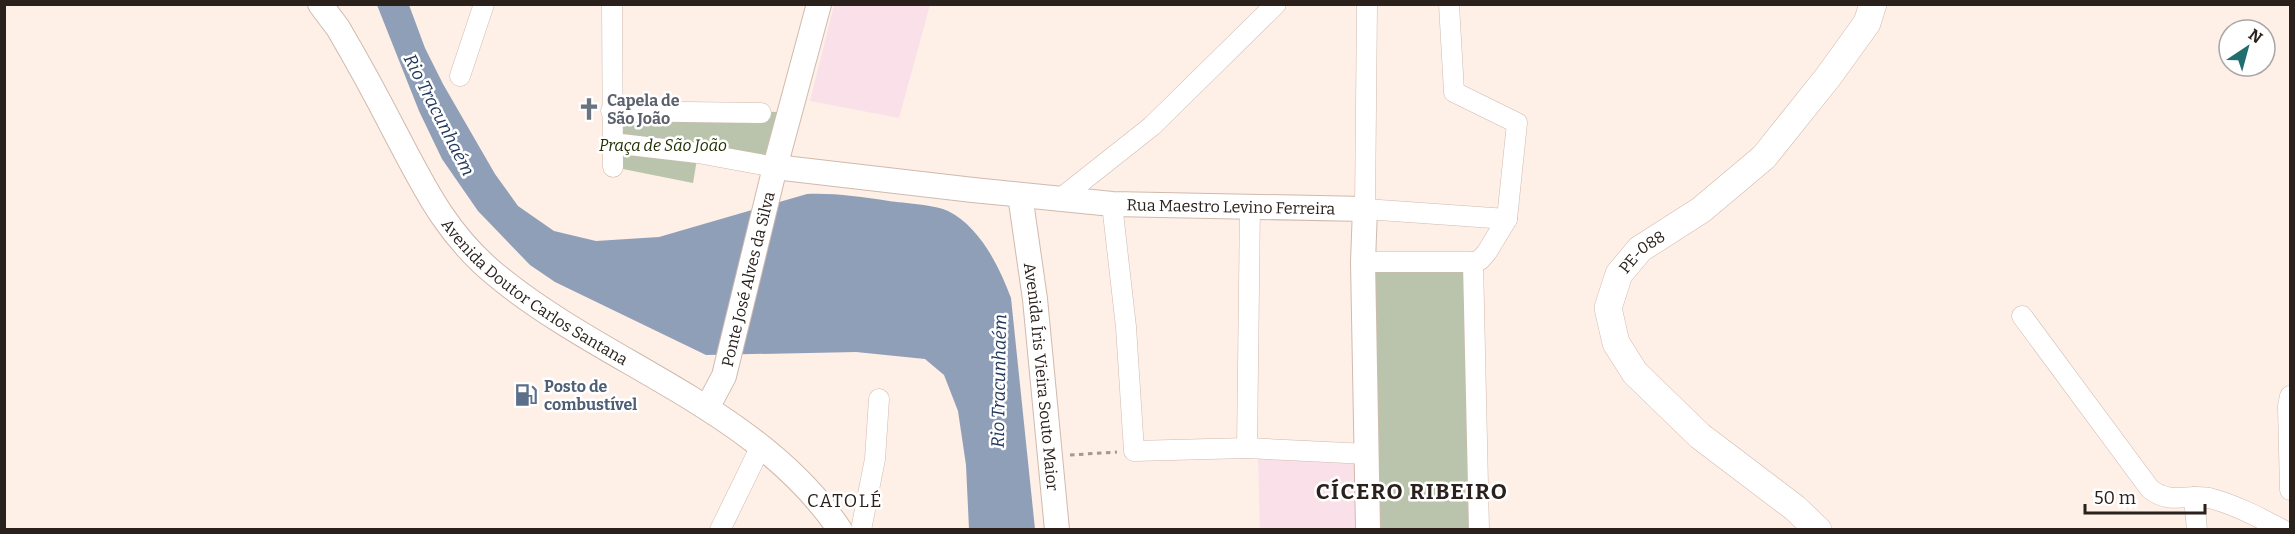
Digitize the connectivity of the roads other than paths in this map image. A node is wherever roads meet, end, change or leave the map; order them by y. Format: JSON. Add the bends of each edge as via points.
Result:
{"nodes":[{"id":1,"x":320,"y":4,"type":"edge"},
{"id":2,"x":484,"y":4,"type":"edge"},
{"id":3,"x":612,"y":4,"type":"edge"},
{"id":4,"x":819,"y":4,"type":"edge"},
{"id":5,"x":1276,"y":4,"type":"edge"},
{"id":6,"x":1366,"y":4,"type":"edge"},
{"id":7,"x":1449,"y":4,"type":"edge"},
{"id":8,"x":1873,"y":4,"type":"edge"},
{"id":9,"x":459,"y":76,"type":"dead end"},
{"id":10,"x":611,"y":111,"type":"junction"},
{"id":11,"x":761,"y":113,"type":"dead end"},
{"id":12,"x":612,"y":143,"type":"junction"},
{"id":13,"x":613,"y":167,"type":"dead end"},
{"id":14,"x":774,"y":174,"type":"junction"},
{"id":15,"x":1020,"y":195,"type":"junction"},
{"id":16,"x":1061,"y":198,"type":"junction"},
{"id":17,"x":1112,"y":204,"type":"junction"},
{"id":18,"x":1251,"y":206,"type":"junction"},
{"id":19,"x":1365,"y":209,"type":"junction"},
{"id":20,"x":1507,"y":219,"type":"junction"},
{"id":21,"x":1363,"y":262,"type":"junction"},
{"id":22,"x":1473,"y":262,"type":"junction"},
{"id":23,"x":2022,"y":316,"type":"dead end"},
{"id":24,"x":2290,"y":396,"type":"edge"},
{"id":25,"x":879,"y":399,"type":"dead end"},
{"id":26,"x":707,"y":408,"type":"junction"},
{"id":27,"x":761,"y":446,"type":"junction"},
{"id":28,"x":1247,"y":448,"type":"junction"},
{"id":29,"x":1368,"y":454,"type":"junction"},
{"id":30,"x":2290,"y":490,"type":"edge"},
{"id":31,"x":2194,"y":497,"type":"junction"},
{"id":32,"x":720,"y":530,"type":"edge"},
{"id":33,"x":840,"y":530,"type":"edge"},
{"id":34,"x":861,"y":530,"type":"edge"},
{"id":35,"x":1057,"y":530,"type":"edge"},
{"id":36,"x":1368,"y":530,"type":"edge"},
{"id":37,"x":1479,"y":530,"type":"edge"},
{"id":38,"x":1818,"y":530,"type":"edge"},
{"id":39,"x":2197,"y":530,"type":"edge"},
{"id":40,"x":2283,"y":530,"type":"edge"}],
"edges":[{"from":1,"to":26,"type":"street","name":"Avenida Doutor Carlos Santana","via":[[338,28],[433,203],[461,243],[496,275],[554,317]]},
{"from":2,"to":9,"type":"street"},
{"from":3,"to":10,"type":"street"},
{"from":4,"to":14,"type":"street","name":"Ponte José Alves da Silva"},
{"from":5,"to":16,"type":"street","via":[[1152,126]]},
{"from":6,"to":19,"type":"street"},
{"from":7,"to":20,"type":"street","via":[[1454,93],[1517,123]]},
{"from":8,"to":38,"type":"main road","name":"PE-088","via":[[1867,23],[1764,157],[1701,210],[1640,249],[1619,274],[1608,308],[1616,343],[1635,373],[1700,436]]},
{"from":10,"to":11,"type":"street"},
{"from":10,"to":12,"type":"street"},
{"from":12,"to":13,"type":"street"},
{"from":12,"to":14,"type":"street","via":[[698,153]]},
{"from":14,"to":15,"type":"street","name":"Rua Maestro Levino Ferreira"},
{"from":14,"to":26,"type":"street","name":"Ponte José Alves da Silva","via":[[724,376]]},
{"from":15,"to":16,"type":"street","name":"Rua Maestro Levino Ferreira"},
{"from":15,"to":35,"type":"street","name":"Avenida Íris Vieira Souto Maior"},
{"from":16,"to":17,"type":"street","name":"Rua Maestro Levino Ferreira"},
{"from":17,"to":18,"type":"street","name":"Rua Maestro Levino Ferreira"},
{"from":17,"to":28,"type":"street","via":[[1126,327],[1134,451]]},
{"from":18,"to":19,"type":"street","name":"Rua Maestro Levino Ferreira"},
{"from":18,"to":28,"type":"street"},
{"from":19,"to":20,"type":"street"},
{"from":19,"to":21,"type":"street"},
{"from":20,"to":22,"type":"street","via":[[1487,252]]},
{"from":21,"to":22,"type":"street"},
{"from":21,"to":29,"type":"street"},
{"from":22,"to":37,"type":"street"},
{"from":23,"to":31,"type":"street","via":[[2150,489],[2172,499]]},
{"from":24,"to":30,"type":"street"},
{"from":25,"to":34,"type":"street","via":[[875,459]]},
{"from":26,"to":27,"type":"street","name":"Avenida Doutor Carlos Santana"},
{"from":27,"to":32,"type":"street"},
{"from":27,"to":33,"type":"street","name":"Avenida Doutor Carlos Santana","via":[[826,509]]},
{"from":28,"to":29,"type":"street"},
{"from":29,"to":36,"type":"street"},
{"from":31,"to":39,"type":"street"},
{"from":31,"to":40,"type":"street","via":[[2239,508]]}]}
